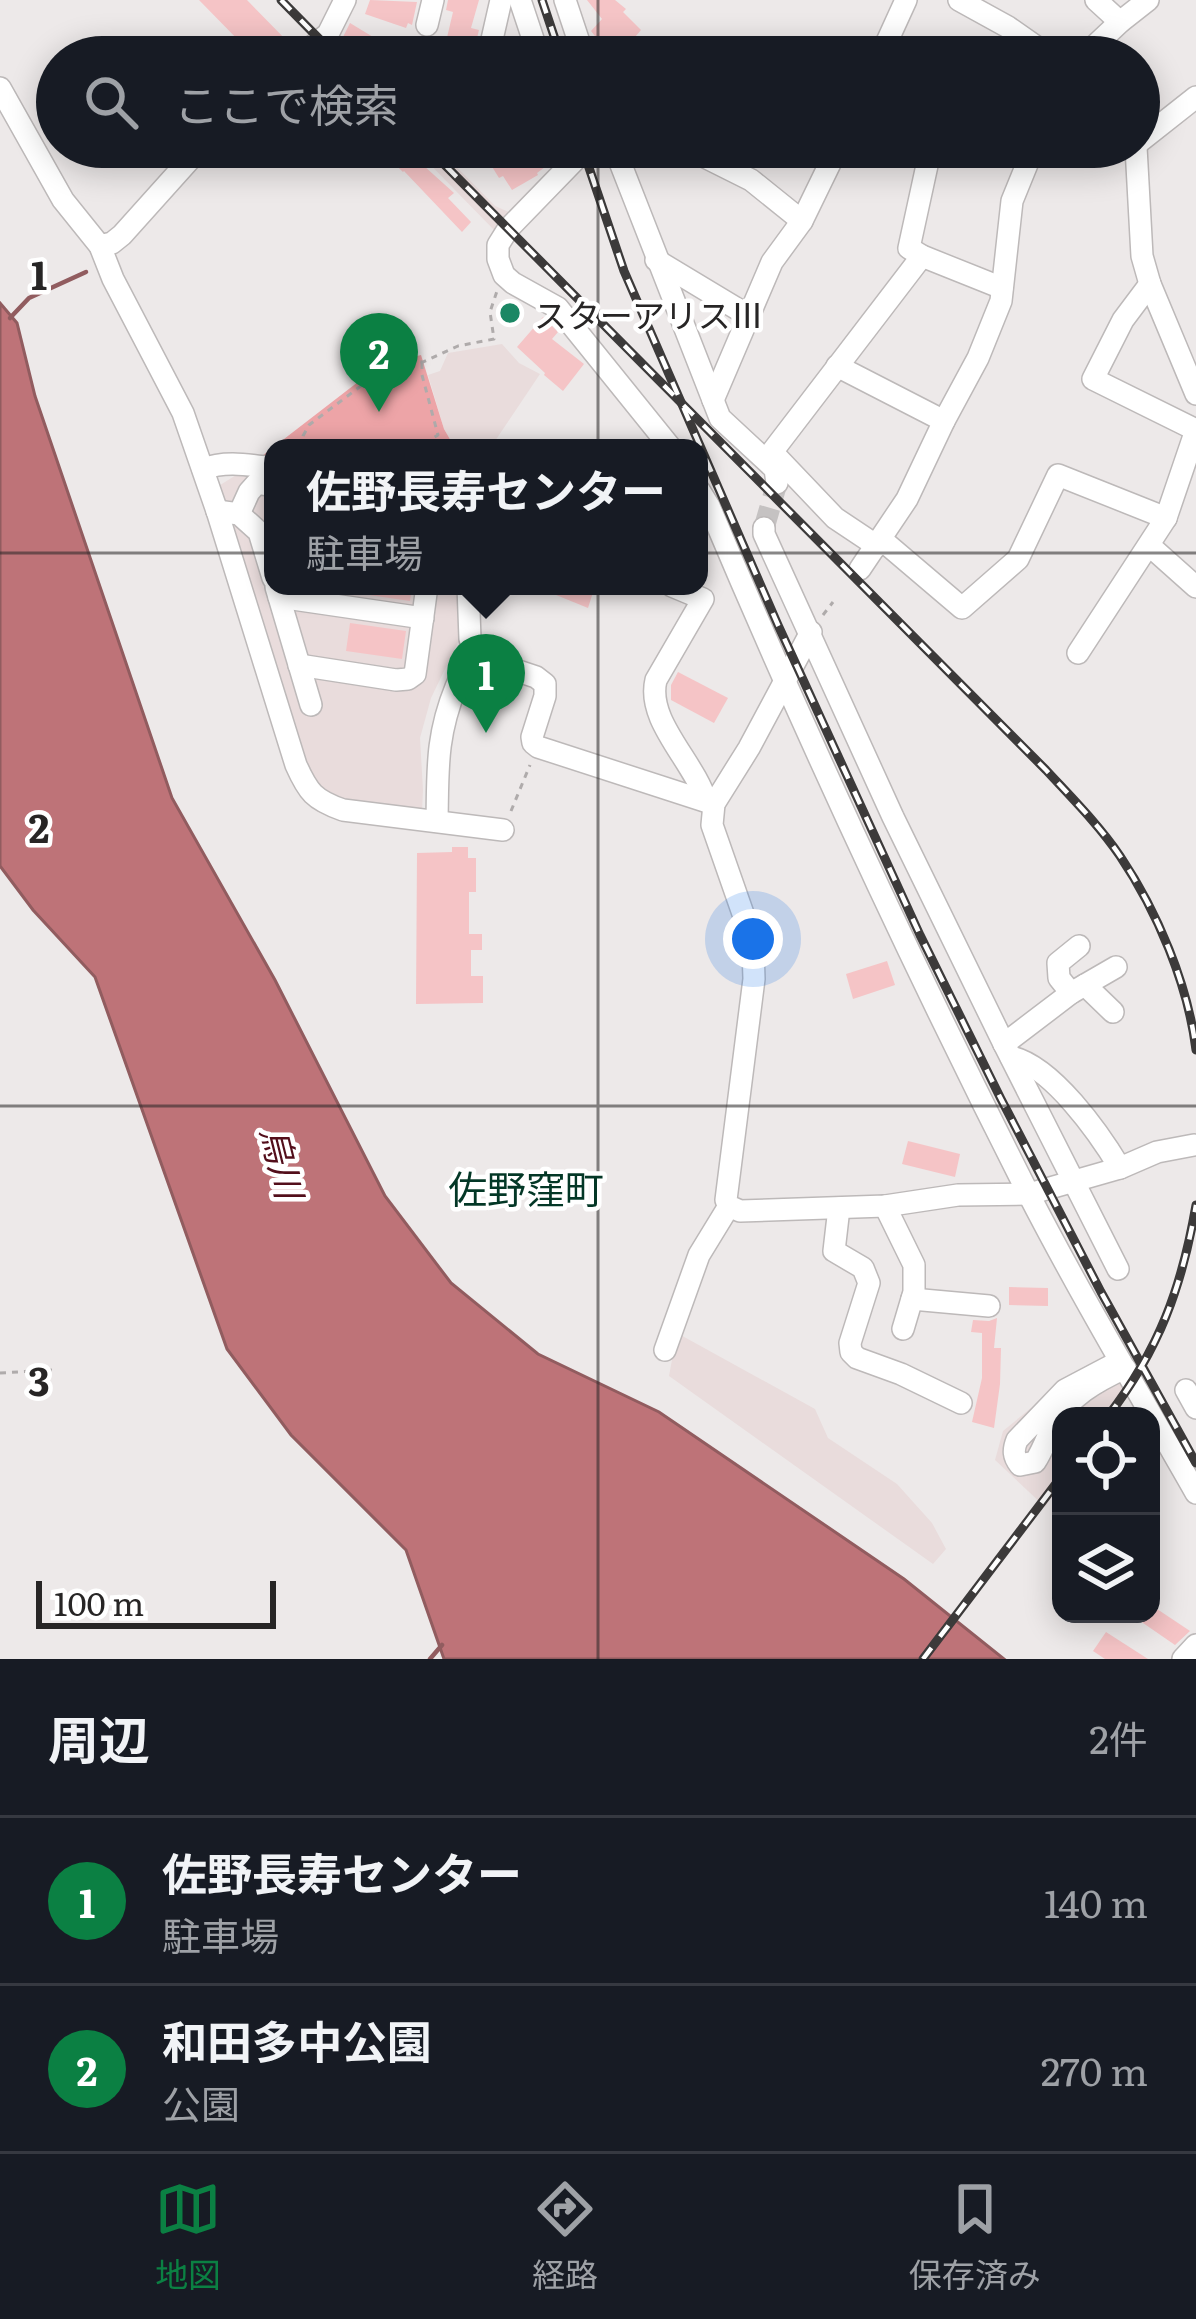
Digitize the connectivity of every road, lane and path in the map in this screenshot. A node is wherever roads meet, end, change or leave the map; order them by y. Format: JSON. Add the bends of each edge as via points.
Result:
{"nodes":[{"id":1,"x":345,"y":0,"type":"edge"},
{"id":2,"x":433,"y":0,"type":"edge"},
{"id":3,"x":501,"y":0,"type":"edge"},
{"id":4,"x":520,"y":0,"type":"edge"},
{"id":5,"x":565,"y":0,"type":"edge"},
{"id":6,"x":906,"y":0,"type":"edge"},
{"id":7,"x":959,"y":0,"type":"edge"},
{"id":8,"x":1096,"y":0,"type":"edge"},
{"id":9,"x":1148,"y":0,"type":"edge"},
{"id":10,"x":1120,"y":22,"type":"junction"},
{"id":11,"x":427,"y":25,"type":"dead end"},
{"id":12,"x":325,"y":36,"type":"edge"},
{"id":13,"x":493,"y":36,"type":"edge"},
{"id":14,"x":532,"y":36,"type":"edge"},
{"id":15,"x":577,"y":36,"type":"edge"},
{"id":16,"x":890,"y":36,"type":"edge"},
{"id":17,"x":1021,"y":36,"type":"edge"},
{"id":18,"x":1105,"y":36,"type":"edge"},
{"id":19,"x":0,"y":88,"type":"edge"},
{"id":20,"x":1196,"y":97,"type":"edge"},
{"id":21,"x":1160,"y":127,"type":"edge"},
{"id":22,"x":36,"y":152,"type":"edge"},
{"id":23,"x":45,"y":168,"type":"edge"},
{"id":24,"x":182,"y":168,"type":"edge"},
{"id":25,"x":560,"y":168,"type":"edge"},
{"id":26,"x":623,"y":168,"type":"edge"},
{"id":27,"x":727,"y":168,"type":"edge"},
{"id":28,"x":828,"y":168,"type":"edge"},
{"id":29,"x":926,"y":168,"type":"edge"},
{"id":30,"x":1025,"y":168,"type":"edge"},
{"id":31,"x":1139,"y":168,"type":"edge"},
{"id":32,"x":802,"y":221,"type":"junction"},
{"id":33,"x":100,"y":246,"type":"junction"},
{"id":34,"x":922,"y":256,"type":"junction"},
{"id":35,"x":656,"y":260,"type":"junction"},
{"id":36,"x":1150,"y":284,"type":"junction"},
{"id":37,"x":1002,"y":288,"type":"junction"},
{"id":38,"x":495,"y":298,"type":"dead end"},
{"id":39,"x":749,"y":316,"type":"junction"},
{"id":40,"x":1186,"y":346,"type":"edge"},
{"id":41,"x":423,"y":362,"type":"junction"},
{"id":42,"x":837,"y":366,"type":"junction"},
{"id":43,"x":1196,"y":394,"type":"edge"},
{"id":44,"x":716,"y":409,"type":"junction"},
{"id":45,"x":944,"y":421,"type":"junction"},
{"id":46,"x":1196,"y":430,"type":"edge"},
{"id":47,"x":302,"y":439,"type":"edge"},
{"id":48,"x":433,"y":439,"type":"edge"},
{"id":49,"x":659,"y":439,"type":"edge"},
{"id":50,"x":772,"y":452,"type":"junction"},
{"id":51,"x":264,"y":467,"type":"edge"},
{"id":52,"x":203,"y":469,"type":"junction"},
{"id":53,"x":777,"y":483,"type":"dead end"},
{"id":54,"x":264,"y":484,"type":"edge"},
{"id":55,"x":708,"y":504,"type":"edge"},
{"id":56,"x":228,"y":512,"type":"junction"},
{"id":57,"x":1166,"y":518,"type":"junction"},
{"id":58,"x":764,"y":528,"type":"tunnel mouth"},
{"id":59,"x":879,"y":543,"type":"junction"},
{"id":60,"x":1150,"y":546,"type":"junction"},
{"id":61,"x":264,"y":548,"type":"edge"},
{"id":62,"x":860,"y":569,"type":"dead end"},
{"id":63,"x":1196,"y":587,"type":"edge"},
{"id":64,"x":278,"y":595,"type":"edge"},
{"id":65,"x":314,"y":595,"type":"edge"},
{"id":66,"x":428,"y":595,"type":"edge"},
{"id":67,"x":468,"y":595,"type":"edge"},
{"id":68,"x":695,"y":595,"type":"edge"},
{"id":69,"x":423,"y":618,"type":"junction"},
{"id":70,"x":807,"y":625,"type":"junction"},
{"id":71,"x":470,"y":639,"type":"dead end"},
{"id":72,"x":1078,"y":652,"type":"dead end"},
{"id":73,"x":299,"y":665,"type":"junction"},
{"id":74,"x":783,"y":681,"type":"junction"},
{"id":75,"x":311,"y":704,"type":"dead end"},
{"id":76,"x":538,"y":747,"type":"junction"},
{"id":77,"x":710,"y":802,"type":"junction"},
{"id":78,"x":437,"y":821,"type":"junction"},
{"id":79,"x":503,"y":830,"type":"joint"},
{"id":80,"x":1079,"y":946,"type":"dead end"},
{"id":81,"x":1116,"y":967,"type":"dead end"},
{"id":82,"x":1078,"y":989,"type":"junction"},
{"id":83,"x":1113,"y":1012,"type":"dead end"},
{"id":84,"x":1007,"y":1050,"type":"junction"},
{"id":85,"x":1194,"y":1145,"type":"edge"},
{"id":86,"x":1120,"y":1168,"type":"junction"},
{"id":87,"x":1074,"y":1180,"type":"junction"},
{"id":88,"x":1029,"y":1194,"type":"junction"},
{"id":89,"x":729,"y":1206,"type":"junction"},
{"id":90,"x":885,"y":1206,"type":"junction"},
{"id":91,"x":839,"y":1208,"type":"junction"},
{"id":92,"x":1118,"y":1269,"type":"dead end"},
{"id":93,"x":912,"y":1299,"type":"junction"},
{"id":94,"x":989,"y":1306,"type":"dead end"},
{"id":95,"x":903,"y":1329,"type":"dead end"},
{"id":96,"x":665,"y":1350,"type":"dead end"},
{"id":97,"x":1122,"y":1365,"type":"junction"},
{"id":98,"x":52,"y":1370,"type":"dead end"},
{"id":99,"x":0,"y":1373,"type":"edge"},
{"id":100,"x":961,"y":1403,"type":"dead end"},
{"id":101,"x":1193,"y":1482,"type":"edge"},
{"id":102,"x":1196,"y":1645,"type":"edge"},
{"id":103,"x":1183,"y":1659,"type":"edge"}],
"edges":[{"from":1,"to":12,"type":"street"},
{"from":2,"to":11,"type":"street"},
{"from":3,"to":13,"type":"street"},
{"from":4,"to":14,"type":"street"},
{"from":5,"to":15,"type":"street"},
{"from":6,"to":16,"type":"street"},
{"from":7,"to":17,"type":"street"},
{"from":8,"to":10,"type":"street"},
{"from":9,"to":10,"type":"street"},
{"from":10,"to":18,"type":"street"},
{"from":19,"to":22,"type":"street"},
{"from":20,"to":21,"type":"street"},
{"from":23,"to":33,"type":"street"},
{"from":24,"to":33,"type":"street","via":[[122,235]]},
{"from":25,"to":49,"type":"street","via":[[508,229],[498,260],[513,283],[558,308]]},
{"from":26,"to":35,"type":"street"},
{"from":27,"to":32,"type":"street"},
{"from":28,"to":32,"type":"street"},
{"from":29,"to":34,"type":"street","via":[[909,248]]},
{"from":30,"to":37,"type":"street","via":[[1012,201]]},
{"from":31,"to":36,"type":"street"},
{"from":32,"to":39,"type":"street","via":[[772,262]]},
{"from":33,"to":52,"type":"street"},
{"from":34,"to":37,"type":"street"},
{"from":34,"to":42,"type":"street"},
{"from":35,"to":39,"type":"street"},
{"from":35,"to":44,"type":"street"},
{"from":36,"to":40,"type":"street"},
{"from":36,"to":46,"type":"street","via":[[1093,379]]},
{"from":37,"to":45,"type":"street"},
{"from":38,"to":41,"type":"path","via":[[494,339]]},
{"from":39,"to":44,"type":"street"},
{"from":40,"to":43,"type":"street"},
{"from":41,"to":47,"type":"path","via":[[386,367],[309,425]]},
{"from":41,"to":48,"type":"path"},
{"from":42,"to":45,"type":"street"},
{"from":42,"to":50,"type":"street"},
{"from":44,"to":50,"type":"street"},
{"from":44,"to":53,"type":"street","via":[[775,469]]},
{"from":45,"to":59,"type":"street"},
{"from":46,"to":57,"type":"street"},
{"from":50,"to":59,"type":"street","via":[[835,518]]},
{"from":51,"to":52,"type":"street"},
{"from":52,"to":56,"type":"street"},
{"from":54,"to":56,"type":"street"},
{"from":55,"to":74,"type":"street"},
{"from":56,"to":61,"type":"street","via":[[259,532]]},
{"from":56,"to":78,"type":"street","via":[[306,788],[343,810]]},
{"from":57,"to":59,"type":"street","via":[[1058,475],[1018,559],[962,608]]},
{"from":57,"to":60,"type":"street"},
{"from":58,"to":70,"type":"street"},
{"from":59,"to":62,"type":"street"},
{"from":60,"to":63,"type":"street"},
{"from":60,"to":72,"type":"street"},
{"from":64,"to":73,"type":"street"},
{"from":65,"to":69,"type":"street"},
{"from":66,"to":69,"type":"street"},
{"from":67,"to":71,"type":"street"},
{"from":68,"to":77,"type":"street","via":[[703,598],[652,694]]},
{"from":69,"to":73,"type":"street","via":[[408,679]]},
{"from":70,"to":74,"type":"street"},
{"from":70,"to":84,"type":"street"},
{"from":73,"to":75,"type":"street"},
{"from":74,"to":77,"type":"street"},
{"from":74,"to":88,"type":"street"},
{"from":76,"to":77,"type":"street"},
{"from":76,"to":78,"type":"street","via":[[532,737],[545,684],[471,657],[443,718]]},
{"from":76,"to":79,"type":"path"},
{"from":77,"to":89,"type":"street","via":[[753,949]]},
{"from":78,"to":79,"type":"street"},
{"from":80,"to":82,"type":"street","via":[[1058,963],[1059,978]]},
{"from":81,"to":82,"type":"street"},
{"from":82,"to":83,"type":"street"},
{"from":82,"to":84,"type":"street"},
{"from":84,"to":86,"type":"street","via":[[1089,1120]]},
{"from":84,"to":87,"type":"street"},
{"from":85,"to":86,"type":"street"},
{"from":86,"to":87,"type":"street"},
{"from":87,"to":88,"type":"street"},
{"from":87,"to":92,"type":"street"},
{"from":88,"to":90,"type":"street"},
{"from":88,"to":97,"type":"street"},
{"from":89,"to":91,"type":"street"},
{"from":89,"to":96,"type":"street","via":[[699,1255]]},
{"from":90,"to":91,"type":"street"},
{"from":90,"to":93,"type":"street","via":[[914,1265]]},
{"from":91,"to":100,"type":"street","via":[[834,1251],[863,1268],[869,1282],[851,1352]]},
{"from":93,"to":94,"type":"street"},
{"from":93,"to":95,"type":"street"},
{"from":97,"to":97,"type":"street","via":[[1072,1399],[1035,1462],[1020,1465],[1017,1440],[1054,1399]]},
{"from":97,"to":101,"type":"street"},
{"from":98,"to":99,"type":"path"},
{"from":102,"to":103,"type":"street"}]}
